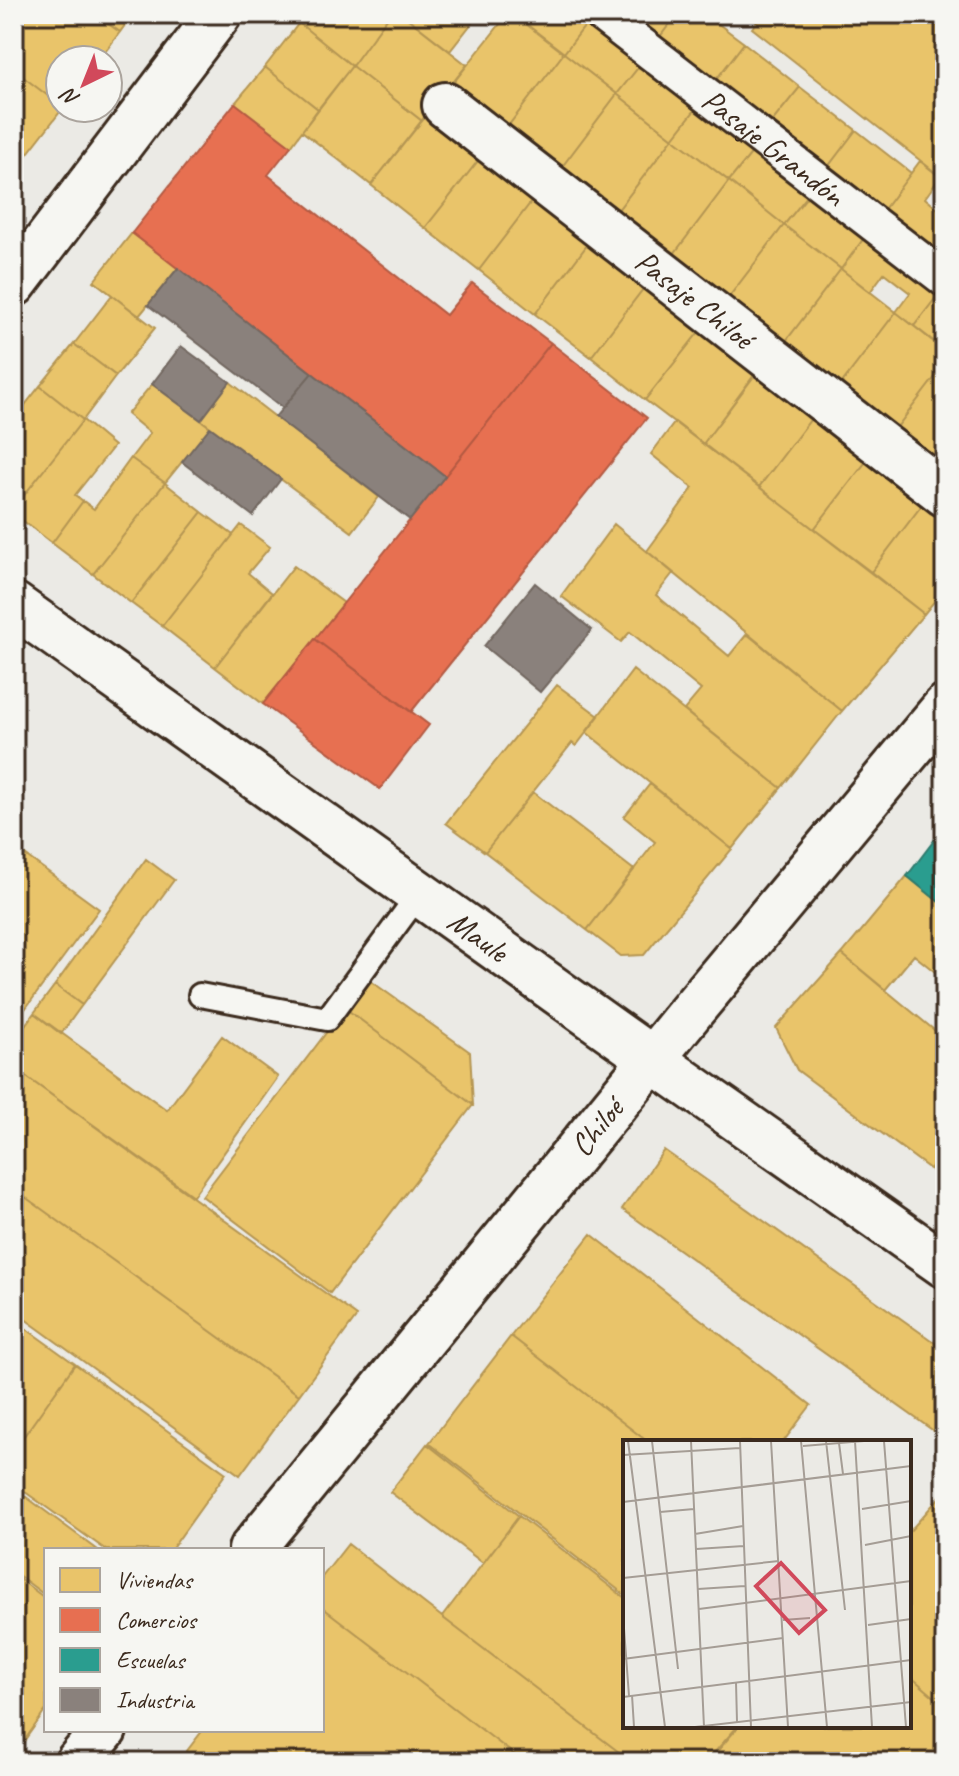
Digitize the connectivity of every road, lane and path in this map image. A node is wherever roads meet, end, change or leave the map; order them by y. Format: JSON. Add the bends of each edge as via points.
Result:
{"nodes":[{"id":1,"x":219,"y":14,"type":"edge"},
{"id":2,"x":601,"y":14,"type":"edge"},
{"id":3,"x":445,"y":105,"type":"dead end"},
{"id":4,"x":945,"y":279,"type":"edge"},
{"id":5,"x":14,"y":284,"type":"edge"},
{"id":6,"x":945,"y":494,"type":"edge"},
{"id":7,"x":14,"y":605,"type":"edge"},
{"id":8,"x":945,"y":707,"type":"edge"},
{"id":9,"x":419,"y":894,"type":"junction"},
{"id":10,"x":200,"y":995,"type":"dead end"},
{"id":11,"x":653,"y":1060,"type":"junction"},
{"id":12,"x":945,"y":1265,"type":"edge"},
{"id":13,"x":253,"y":1548,"type":"edge"},
{"id":14,"x":102,"y":1732,"type":"edge"},
{"id":15,"x":78,"y":1762,"type":"edge"}],
"edges":[{"from":1,"to":5,"type":"street"},
{"from":2,"to":4,"type":"street","name":"Pasaje Grandón"},
{"from":3,"to":6,"type":"street","name":"Pasaje Chiloé"},
{"from":7,"to":9,"type":"street","name":"Maule"},
{"from":8,"to":11,"type":"street","name":"Chiloé"},
{"from":9,"to":10,"type":"lane","via":[[327,1019]]},
{"from":9,"to":11,"type":"street","name":"Maule"},
{"from":11,"to":12,"type":"street","name":"Maule"},
{"from":11,"to":13,"type":"street","name":"Chiloé"},
{"from":14,"to":15,"type":"street"}]}
